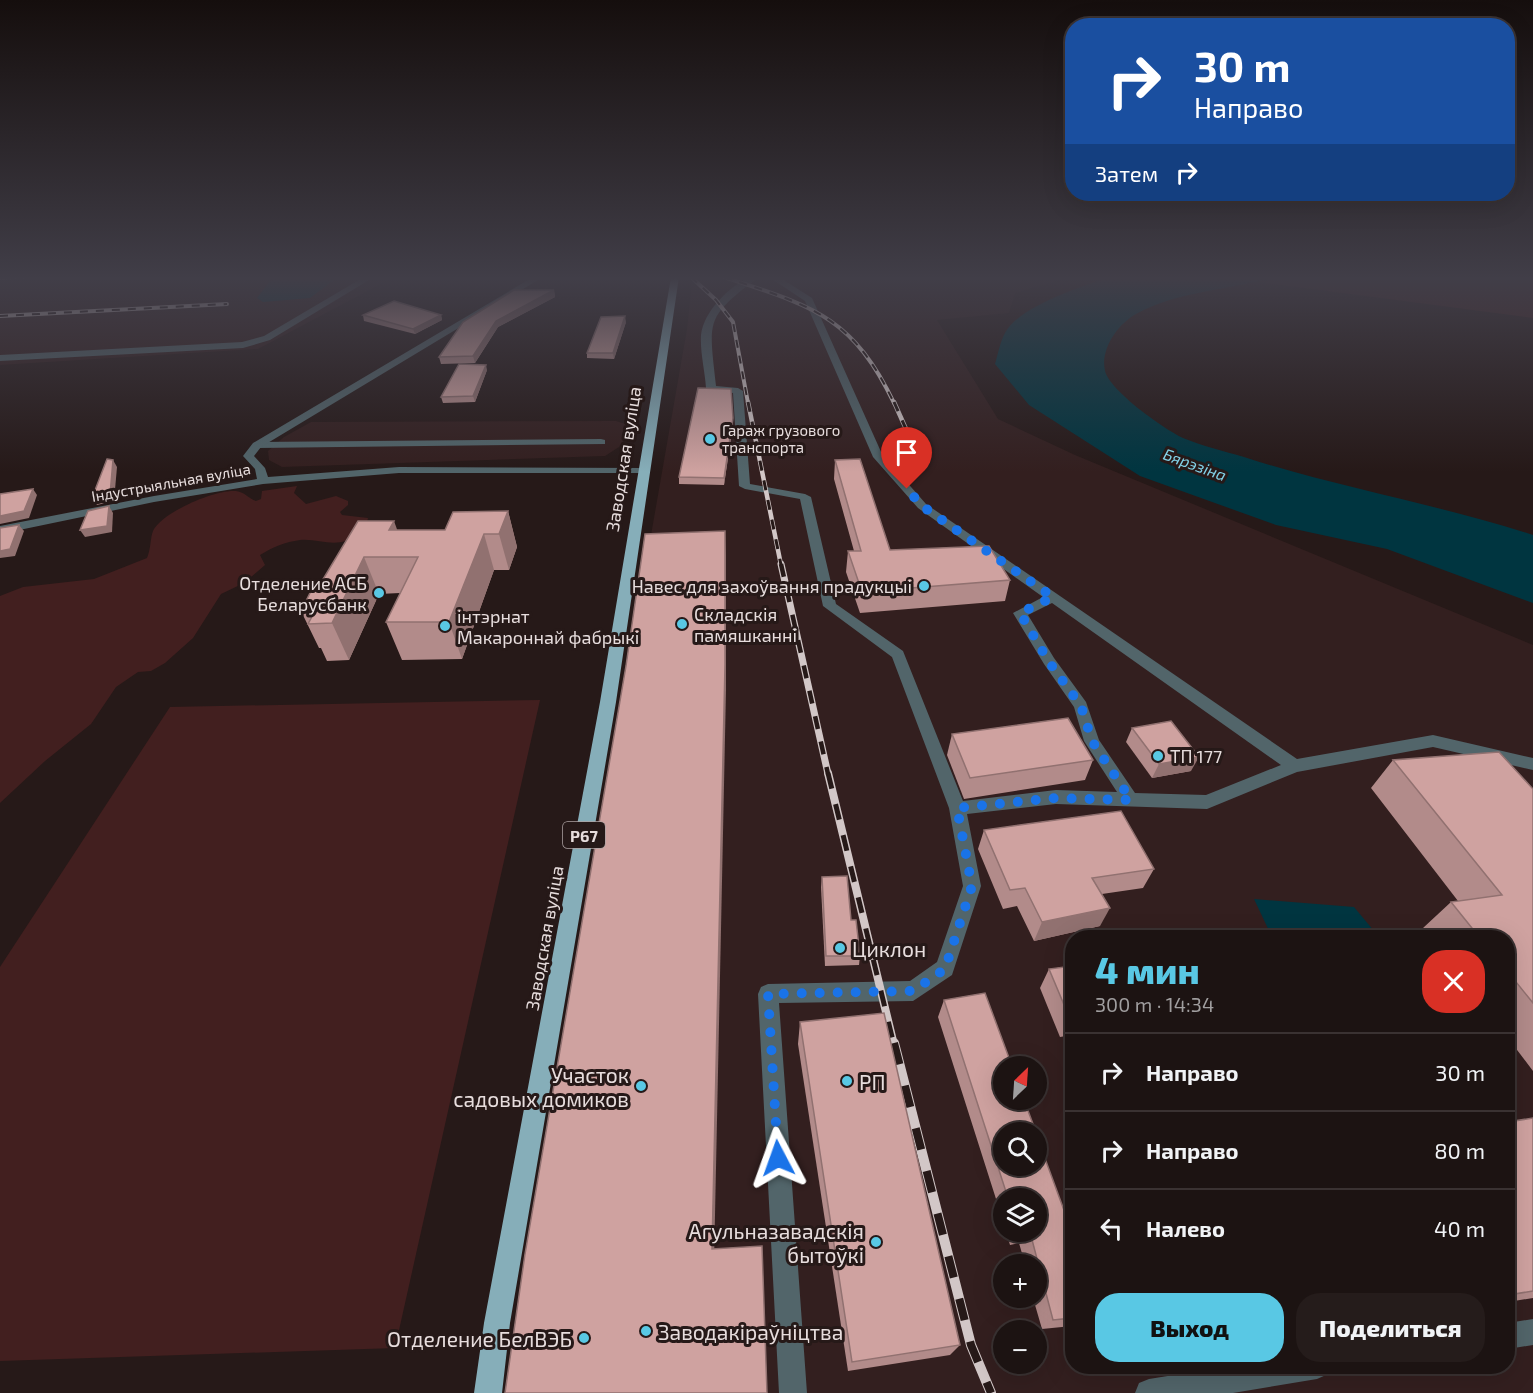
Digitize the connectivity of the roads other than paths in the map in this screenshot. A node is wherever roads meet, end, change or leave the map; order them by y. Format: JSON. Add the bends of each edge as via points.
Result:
{"nodes":[{"id":1,"x":253,"y":342,"type":"edge"},
{"id":2,"x":430,"y":342,"type":"edge"},
{"id":3,"x":664,"y":342,"type":"edge"},
{"id":4,"x":707,"y":342,"type":"edge"},
{"id":5,"x":827,"y":342,"type":"edge"},
{"id":6,"x":0,"y":358,"type":"edge"},
{"id":7,"x":602,"y":442,"type":"dead end"},
{"id":8,"x":257,"y":445,"type":"junction"},
{"id":9,"x":643,"y":471,"type":"junction"},
{"id":10,"x":263,"y":481,"type":"junction"},
{"id":11,"x":0,"y":530,"type":"edge"},
{"id":12,"x":1053,"y":597,"type":"junction"},
{"id":13,"x":1533,"y":764,"type":"edge"},
{"id":14,"x":1295,"y":766,"type":"junction"},
{"id":15,"x":1131,"y":800,"type":"junction"},
{"id":16,"x":957,"y":808,"type":"junction"},
{"id":17,"x":1533,"y":1332,"type":"edge"},
{"id":18,"x":1515,"y":1335,"type":"edge"},
{"id":19,"x":1267,"y":1374,"type":"edge"},
{"id":20,"x":488,"y":1393,"type":"edge"},
{"id":21,"x":793,"y":1393,"type":"edge"},
{"id":22,"x":1149,"y":1393,"type":"edge"}],
"edges":[{"from":1,"to":6,"type":"street"},
{"from":2,"to":8,"type":"street","name":"Індустрыяльная вуліца"},
{"from":3,"to":9,"type":"main road","name":"Заводская вуліца","number":"Р67"},
{"from":4,"to":16,"type":"street","via":[[711,388],[738,391],[745,486],[805,497],[830,606],[898,654]]},
{"from":5,"to":12,"type":"street","via":[[877,455],[922,506]]},
{"from":7,"to":8,"type":"street"},
{"from":8,"to":10,"type":"street","name":"Індустрыяльная вуліца","via":[[248,456],[260,468]]},
{"from":9,"to":10,"type":"street","via":[[399,470]]},
{"from":9,"to":20,"type":"main road","name":"Заводская вуліца","number":"Р67","via":[[608,702],[499,1311]]},
{"from":10,"to":11,"type":"street","name":"Індустрыяльная вуліца"},
{"from":12,"to":14,"type":"street"},
{"from":12,"to":15,"type":"street","via":[[1020,613],[1081,706],[1092,741]]},
{"from":13,"to":14,"type":"street","via":[[1433,741]]},
{"from":14,"to":15,"type":"street","via":[[1207,802]]},
{"from":15,"to":16,"type":"street","via":[[1056,798]]},
{"from":16,"to":21,"type":"street","via":[[972,886],[945,969],[913,991],[768,994]]},
{"from":17,"to":18,"type":"street"},
{"from":19,"to":22,"type":"street"}]}
